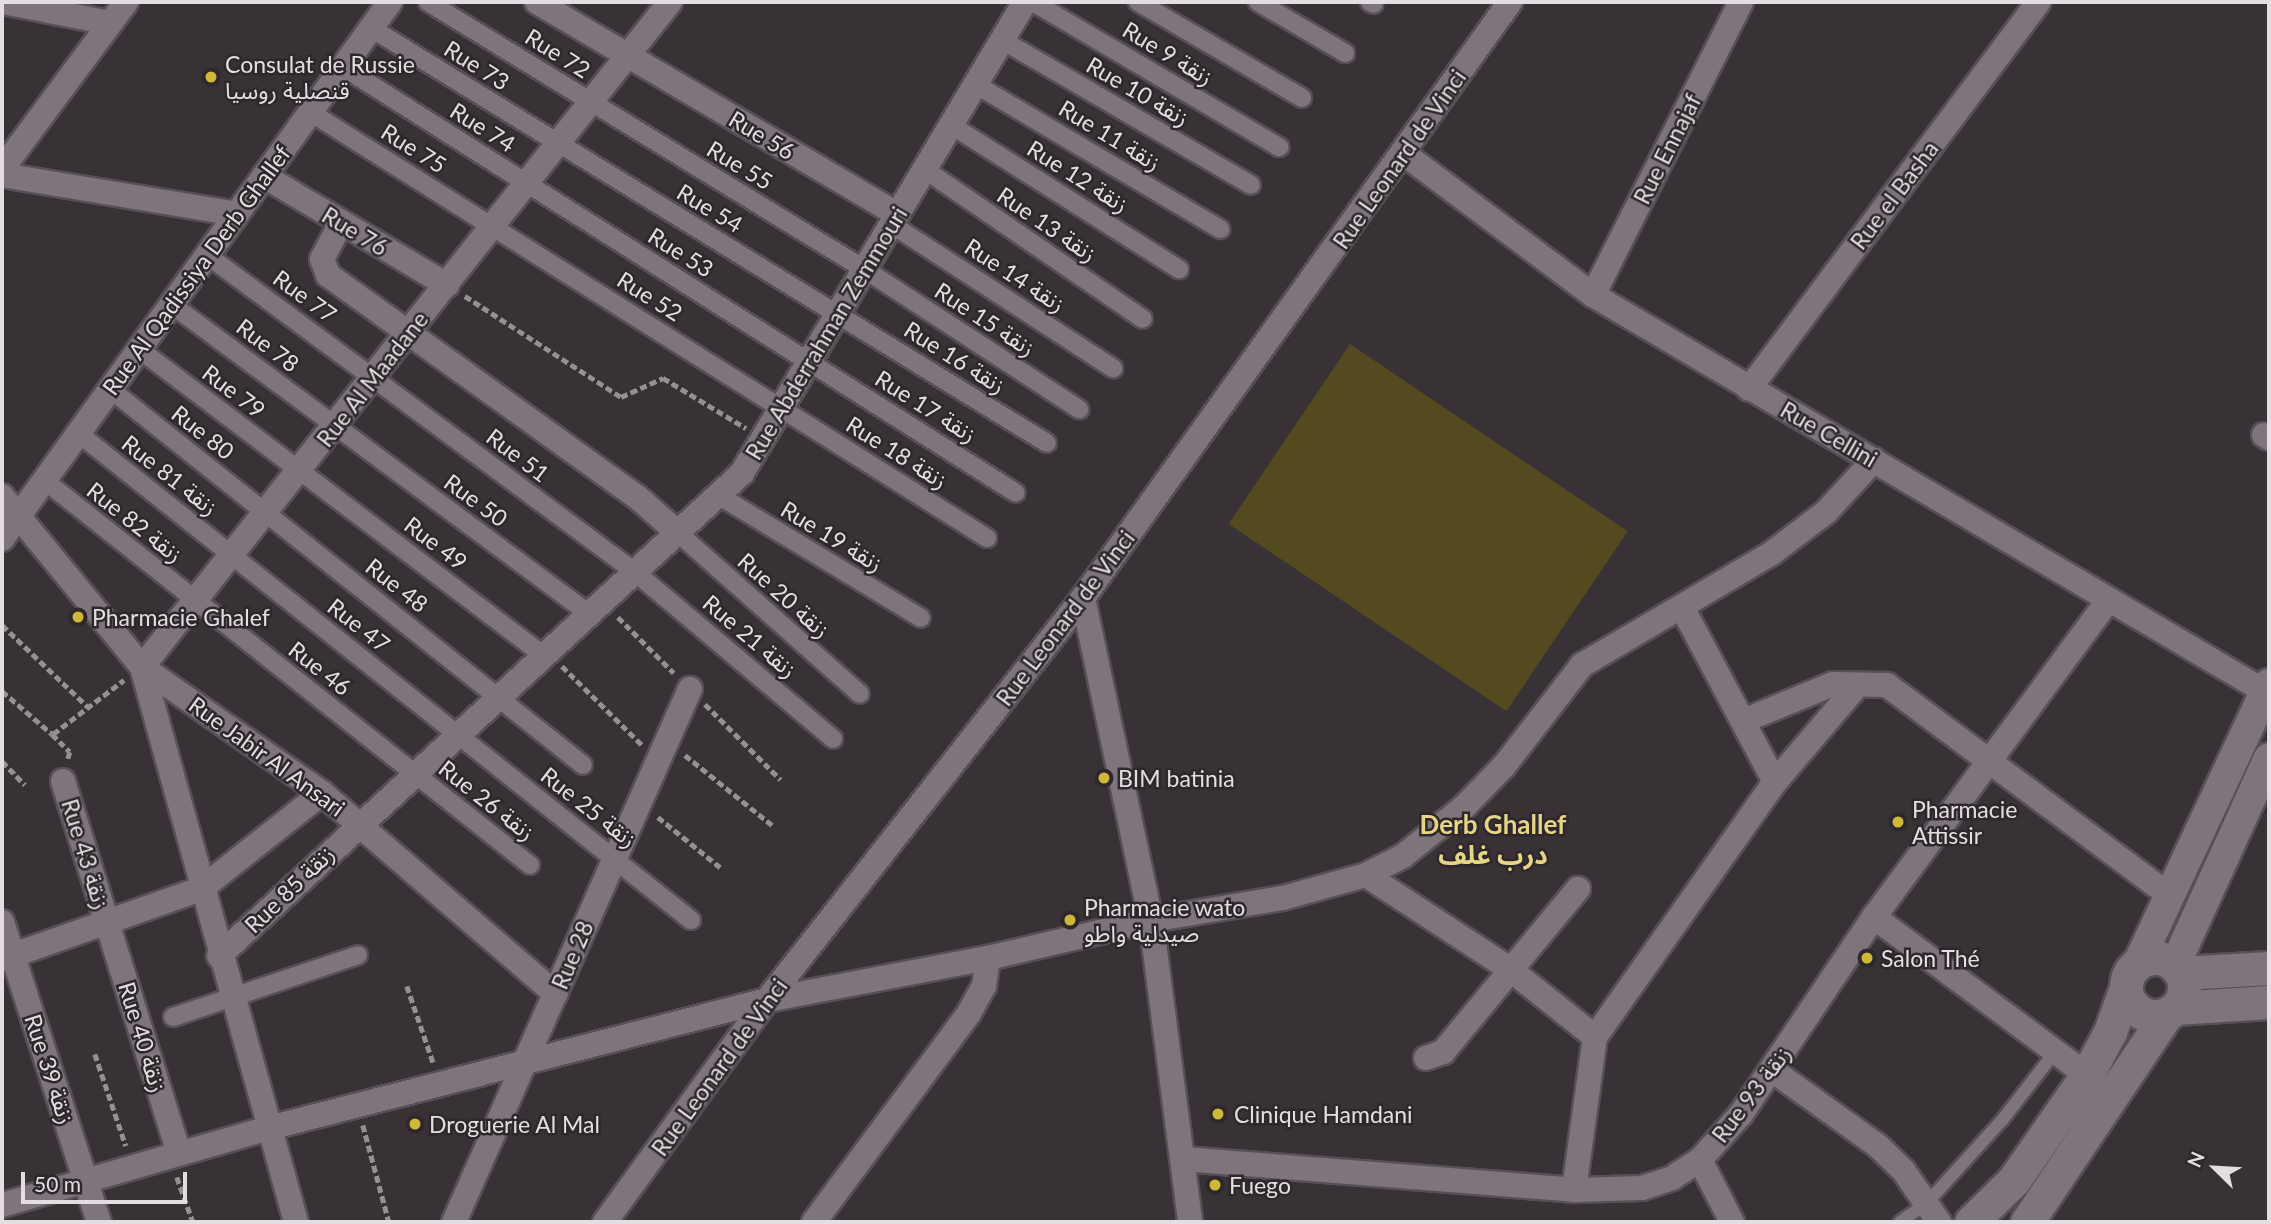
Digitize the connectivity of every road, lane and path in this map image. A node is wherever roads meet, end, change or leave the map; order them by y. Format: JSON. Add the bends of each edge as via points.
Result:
{"nodes":[{"id":1,"x":3,"y":2,"type":"edge"},
{"id":2,"x":126,"y":2,"type":"edge"},
{"id":3,"x":390,"y":2,"type":"edge"},
{"id":4,"x":428,"y":2,"type":"edge"},
{"id":5,"x":537,"y":2,"type":"edge"},
{"id":6,"x":670,"y":2,"type":"edge"},
{"id":7,"x":1024,"y":2,"type":"edge"},
{"id":8,"x":1033,"y":2,"type":"edge"},
{"id":9,"x":1138,"y":2,"type":"edge"},
{"id":10,"x":1258,"y":2,"type":"edge"},
{"id":11,"x":1510,"y":2,"type":"edge"},
{"id":12,"x":1741,"y":2,"type":"edge"},
{"id":13,"x":2038,"y":2,"type":"edge"},
{"id":14,"x":110,"y":23,"type":"junction"},
{"id":15,"x":371,"y":28,"type":"junction"},
{"id":16,"x":1002,"y":40,"type":"junction"},
{"id":17,"x":1345,"y":53,"type":"dead end"},
{"id":18,"x":628,"y":55,"type":"junction"},
{"id":19,"x":343,"y":67,"type":"junction"},
{"id":20,"x":975,"y":84,"type":"junction"},
{"id":21,"x":1302,"y":98,"type":"dead end"},
{"id":22,"x":591,"y":102,"type":"junction"},
{"id":23,"x":310,"y":112,"type":"junction"},
{"id":24,"x":950,"y":125,"type":"junction"},
{"id":25,"x":558,"y":143,"type":"junction"},
{"id":26,"x":1279,"y":146,"type":"dead end"},
{"id":27,"x":1403,"y":153,"type":"junction"},
{"id":28,"x":2,"y":169,"type":"edge"},
{"id":29,"x":924,"y":169,"type":"junction"},
{"id":30,"x":2,"y":175,"type":"edge"},
{"id":31,"x":264,"y":176,"type":"junction"},
{"id":32,"x":527,"y":183,"type":"junction"},
{"id":33,"x":1251,"y":185,"type":"dead end"},
{"id":34,"x":237,"y":214,"type":"junction"},
{"id":35,"x":894,"y":219,"type":"junction"},
{"id":36,"x":341,"y":223,"type":"junction"},
{"id":37,"x":492,"y":226,"type":"junction"},
{"id":38,"x":1220,"y":229,"type":"dead end"},
{"id":39,"x":207,"y":255,"type":"junction"},
{"id":40,"x":864,"y":269,"type":"junction"},
{"id":41,"x":1179,"y":269,"type":"dead end"},
{"id":42,"x":447,"y":285,"type":"junction"},
{"id":43,"x":1593,"y":295,"type":"junction"},
{"id":44,"x":171,"y":304,"type":"junction"},
{"id":45,"x":837,"y":314,"type":"junction"},
{"id":46,"x":1143,"y":319,"type":"dead end"},
{"id":47,"x":409,"y":332,"type":"junction"},
{"id":48,"x":139,"y":349,"type":"junction"},
{"id":49,"x":809,"y":362,"type":"junction"},
{"id":50,"x":1113,"y":368,"type":"dead end"},
{"id":51,"x":373,"y":377,"type":"junction"},
{"id":52,"x":1749,"y":388,"type":"junction"},
{"id":53,"x":110,"y":389,"type":"junction"},
{"id":54,"x":781,"y":408,"type":"junction"},
{"id":55,"x":1079,"y":409,"type":"dead end"},
{"id":56,"x":335,"y":426,"type":"junction"},
{"id":57,"x":78,"y":433,"type":"junction"},
{"id":58,"x":765,"y":439,"type":"junction"},
{"id":59,"x":1047,"y":443,"type":"dead end"},
{"id":60,"x":1874,"y":460,"type":"junction"},
{"id":61,"x":299,"y":471,"type":"junction"},
{"id":62,"x":44,"y":481,"type":"junction"},
{"id":63,"x":1016,"y":493,"type":"dead end"},
{"id":64,"x":718,"y":495,"type":"junction"},
{"id":65,"x":2,"y":496,"type":"edge"},
{"id":66,"x":266,"y":513,"type":"junction"},
{"id":67,"x":19,"y":516,"type":"junction"},
{"id":68,"x":677,"y":532,"type":"junction"},
{"id":69,"x":987,"y":538,"type":"dead end"},
{"id":70,"x":2,"y":539,"type":"edge"},
{"id":71,"x":232,"y":556,"type":"junction"},
{"id":72,"x":635,"y":572,"type":"junction"},
{"id":73,"x":1083,"y":598,"type":"junction"},
{"id":74,"x":196,"y":601,"type":"junction"},
{"id":75,"x":2108,"y":601,"type":"junction"},
{"id":76,"x":1682,"y":609,"type":"junction"},
{"id":77,"x":588,"y":613,"type":"junction"},
{"id":78,"x":921,"y":618,"type":"dead end"},
{"id":79,"x":2,"y":625,"type":"edge"},
{"id":80,"x":543,"y":655,"type":"junction"},
{"id":81,"x":142,"y":667,"type":"junction"},
{"id":82,"x":1855,"y":688,"type":"junction"},
{"id":83,"x":690,"y":689,"type":"dead end"},
{"id":84,"x":2268,"y":690,"type":"edge"},
{"id":85,"x":2,"y":691,"type":"edge"},
{"id":86,"x":860,"y":694,"type":"dead end"},
{"id":87,"x":498,"y":696,"type":"junction"},
{"id":88,"x":88,"y":707,"type":"junction"},
{"id":89,"x":1743,"y":721,"type":"junction"},
{"id":90,"x":52,"y":734,"type":"junction"},
{"id":91,"x":457,"y":734,"type":"junction"},
{"id":92,"x":833,"y":739,"type":"dead end"},
{"id":93,"x":2269,"y":758,"type":"edge"},
{"id":94,"x":1986,"y":760,"type":"junction"},
{"id":95,"x":2,"y":761,"type":"edge"},
{"id":96,"x":583,"y":765,"type":"dead end"},
{"id":97,"x":413,"y":773,"type":"junction"},
{"id":98,"x":64,"y":781,"type":"joint"},
{"id":99,"x":1775,"y":782,"type":"junction"},
{"id":100,"x":25,"y":785,"type":"dead end"},
{"id":101,"x":322,"y":793,"type":"junction"},
{"id":102,"x":639,"y":800,"type":"junction"},
{"id":103,"x":359,"y":822,"type":"junction"},
{"id":104,"x":613,"y":858,"type":"junction"},
{"id":105,"x":530,"y":865,"type":"dead end"},
{"id":106,"x":720,"y":867,"type":"dead end"},
{"id":107,"x":1366,"y":875,"type":"junction"},
{"id":108,"x":201,"y":889,"type":"junction"},
{"id":109,"x":1578,"y":889,"type":"dead end"},
{"id":110,"x":2171,"y":898,"type":"junction"},
{"id":111,"x":1874,"y":917,"type":"junction"},
{"id":112,"x":691,"y":920,"type":"dead end"},
{"id":113,"x":1151,"y":920,"type":"junction"},
{"id":114,"x":2,"y":922,"type":"edge"},
{"id":115,"x":107,"y":922,"type":"junction"},
{"id":116,"x":219,"y":956,"type":"junction"},
{"id":117,"x":358,"y":956,"type":"dead end"},
{"id":118,"x":8,"y":957,"type":"edge"},
{"id":119,"x":988,"y":958,"type":"junction"},
{"id":120,"x":2269,"y":968,"type":"edge"},
{"id":121,"x":2178,"y":969,"type":"junction"},
{"id":122,"x":1511,"y":970,"type":"junction"},
{"id":123,"x":2132,"y":974,"type":"junction"},
{"id":124,"x":407,"y":986,"type":"dead end"},
{"id":125,"x":556,"y":994,"type":"junction"},
{"id":126,"x":231,"y":1000,"type":"junction"},
{"id":127,"x":767,"y":1000,"type":"junction"},
{"id":128,"x":2269,"y":1002,"type":"edge"},
{"id":129,"x":2171,"y":1011,"type":"junction"},
{"id":130,"x":173,"y":1017,"type":"dead end"},
{"id":131,"x":1595,"y":1037,"type":"junction"},
{"id":132,"x":2055,"y":1052,"type":"junction"},
{"id":133,"x":95,"y":1054,"type":"dead end"},
{"id":134,"x":529,"y":1058,"type":"junction"},
{"id":135,"x":1426,"y":1058,"type":"dead end"},
{"id":136,"x":1772,"y":1070,"type":"junction"},
{"id":137,"x":2087,"y":1075,"type":"junction"},
{"id":138,"x":440,"y":1082,"type":"junction"},
{"id":139,"x":357,"y":1104,"type":"junction"},
{"id":140,"x":269,"y":1128,"type":"junction"},
{"id":141,"x":174,"y":1154,"type":"junction"},
{"id":142,"x":1183,"y":1159,"type":"junction"},
{"id":143,"x":1700,"y":1160,"type":"junction"},
{"id":144,"x":133,"y":1168,"type":"junction"},
{"id":145,"x":87,"y":1182,"type":"junction"},
{"id":146,"x":1574,"y":1190,"type":"junction"},
{"id":147,"x":2,"y":1205,"type":"edge"},
{"id":148,"x":1933,"y":1213,"type":"edge"},
{"id":149,"x":99,"y":1222,"type":"edge"},
{"id":150,"x":193,"y":1222,"type":"edge"},
{"id":151,"x":296,"y":1222,"type":"edge"},
{"id":152,"x":389,"y":1222,"type":"edge"},
{"id":153,"x":454,"y":1222,"type":"edge"},
{"id":154,"x":605,"y":1222,"type":"edge"},
{"id":155,"x":814,"y":1222,"type":"edge"},
{"id":156,"x":1190,"y":1222,"type":"edge"},
{"id":157,"x":1732,"y":1222,"type":"edge"},
{"id":158,"x":1900,"y":1222,"type":"edge"},
{"id":159,"x":1972,"y":1222,"type":"edge"},
{"id":160,"x":2027,"y":1222,"type":"edge"}],
"edges":[{"from":1,"to":14,"type":"street"},
{"from":2,"to":14,"type":"street"},
{"from":3,"to":15,"type":"street","name":"Rue Al Qadissiya Derb Ghallef"},
{"from":4,"to":22,"type":"street","name":"Rue 72"},
{"from":5,"to":18,"type":"street","name":"Rue 56"},
{"from":6,"to":18,"type":"street","name":"Rue Al Maadane"},
{"from":7,"to":16,"type":"street","name":"Rue Abderrahman Zemmouri"},
{"from":8,"to":26,"type":"street","name":"Rue 9 زنقة"},
{"from":9,"to":21,"type":"street"},
{"from":10,"to":17,"type":"street"},
{"from":11,"to":27,"type":"street","name":"Rue Leonard de Vinci"},
{"from":12,"to":43,"type":"street","name":"Rue Ennajaf"},
{"from":13,"to":52,"type":"street","name":"Rue el Basha"},
{"from":14,"to":28,"type":"street"},
{"from":15,"to":19,"type":"street","name":"Rue Al Qadissiya Derb Ghallef"},
{"from":15,"to":25,"type":"street","name":"Rue 73"},
{"from":16,"to":20,"type":"street","name":"Rue Abderrahman Zemmouri"},
{"from":16,"to":33,"type":"street","name":"Rue 10 زنقة"},
{"from":18,"to":22,"type":"street","name":"Rue Al Maadane"},
{"from":18,"to":35,"type":"street","name":"Rue 56"},
{"from":19,"to":23,"type":"street","name":"Rue Al Qadissiya Derb Ghallef"},
{"from":19,"to":32,"type":"street","name":"Rue 74"},
{"from":20,"to":24,"type":"street","name":"Rue Abderrahman Zemmouri"},
{"from":20,"to":38,"type":"street","name":"Rue 11 زنقة"},
{"from":22,"to":25,"type":"street","name":"Rue Al Maadane"},
{"from":22,"to":40,"type":"street","name":"Rue 55"},
{"from":23,"to":31,"type":"street","name":"Rue Al Qadissiya Derb Ghallef"},
{"from":23,"to":37,"type":"street","name":"Rue 75"},
{"from":24,"to":29,"type":"street","name":"Rue Abderrahman Zemmouri"},
{"from":24,"to":41,"type":"street","name":"Rue 12 زنقة"},
{"from":25,"to":32,"type":"street","name":"Rue Al Maadane"},
{"from":25,"to":45,"type":"street","name":"Rue 54"},
{"from":27,"to":43,"type":"street","name":"Rue Cellini"},
{"from":27,"to":73,"type":"street","name":"Rue Leonard de Vinci"},
{"from":29,"to":35,"type":"street","name":"Rue Abderrahman Zemmouri"},
{"from":29,"to":46,"type":"street","name":"Rue 13 زنقة"},
{"from":30,"to":34,"type":"street"},
{"from":31,"to":34,"type":"street","name":"Rue Al Qadissiya Derb Ghallef"},
{"from":31,"to":36,"type":"street","name":"Rue 76"},
{"from":32,"to":37,"type":"street","name":"Rue Al Maadane"},
{"from":32,"to":49,"type":"street","name":"Rue 53"},
{"from":34,"to":39,"type":"street","name":"Rue Al Qadissiya Derb Ghallef"},
{"from":35,"to":40,"type":"street","name":"Rue Abderrahman Zemmouri"},
{"from":35,"to":50,"type":"street","name":"Rue 14 زنقة"},
{"from":36,"to":42,"type":"street","name":"Rue 76"},
{"from":36,"to":47,"type":"street","via":[[322,259],[323,269]]},
{"from":37,"to":42,"type":"street","name":"Rue Al Maadane"},
{"from":37,"to":54,"type":"street","name":"Rue 52"},
{"from":39,"to":44,"type":"street","name":"Rue Al Qadissiya Derb Ghallef"},
{"from":39,"to":51,"type":"street","name":"Rue 77"},
{"from":40,"to":45,"type":"street","name":"Rue Abderrahman Zemmouri"},
{"from":40,"to":55,"type":"street","name":"Rue 15 زنقة"},
{"from":42,"to":47,"type":"street","name":"Rue Al Maadane"},
{"from":42,"to":58,"type":"path","via":[[621,397],[663,378]]},
{"from":43,"to":52,"type":"street","name":"Rue Cellini"},
{"from":44,"to":48,"type":"street","name":"Rue Al Qadissiya Derb Ghallef"},
{"from":44,"to":56,"type":"street","name":"Rue 78"},
{"from":45,"to":49,"type":"street","name":"Rue Abderrahman Zemmouri"},
{"from":45,"to":59,"type":"street","name":"Rue 16 زنقة"},
{"from":47,"to":51,"type":"street","name":"Rue Al Maadane"},
{"from":47,"to":68,"type":"street","via":[[636,495]]},
{"from":48,"to":53,"type":"street","name":"Rue Al Qadissiya Derb Ghallef"},
{"from":48,"to":61,"type":"street","name":"Rue 79"},
{"from":49,"to":54,"type":"street","name":"Rue Abderrahman Zemmouri"},
{"from":49,"to":63,"type":"street","name":"Rue 17 زنقة"},
{"from":51,"to":56,"type":"street","name":"Rue Al Maadane"},
{"from":51,"to":72,"type":"street","name":"Rue 51"},
{"from":52,"to":60,"type":"street","name":"Rue Cellini"},
{"from":53,"to":57,"type":"street","name":"Rue Al Qadissiya Derb Ghallef"},
{"from":53,"to":66,"type":"street","name":"Rue 80"},
{"from":54,"to":58,"type":"street","name":"Rue Abderrahman Zemmouri"},
{"from":54,"to":69,"type":"street","name":"Rue 18 زنقة"},
{"from":56,"to":61,"type":"street","name":"Rue Al Maadane"},
{"from":56,"to":77,"type":"street","name":"Rue 50"},
{"from":57,"to":62,"type":"street","name":"Rue Al Qadissiya Derb Ghallef"},
{"from":57,"to":71,"type":"street","name":"Rue 81 زنقة"},
{"from":58,"to":64,"type":"street","name":"Rue Abderrahman Zemmouri","via":[[742,473]]},
{"from":60,"to":75,"type":"street","name":"Rue Cellini"},
{"from":60,"to":76,"type":"street","via":[[1826,512]]},
{"from":61,"to":66,"type":"street","name":"Rue Al Maadane"},
{"from":61,"to":80,"type":"street","name":"Rue 49"},
{"from":62,"to":67,"type":"street","name":"Rue Al Qadissiya Derb Ghallef"},
{"from":62,"to":74,"type":"street","name":"Rue 82 زنقة"},
{"from":64,"to":68,"type":"street","name":"Rue Abderrahman Zemmouri"},
{"from":64,"to":78,"type":"street","name":"Rue 19 زنقة"},
{"from":65,"to":67,"type":"street","name":"Rue Jabir Al Ansari"},
{"from":66,"to":71,"type":"street","name":"Rue Al Maadane"},
{"from":66,"to":87,"type":"street","name":"Rue 48"},
{"from":67,"to":70,"type":"street","name":"Rue Al Qadissiya Derb Ghallef"},
{"from":67,"to":81,"type":"street","name":"Rue Jabir Al Ansari"},
{"from":68,"to":72,"type":"street","name":"Rue Abderrahman Zemmouri"},
{"from":68,"to":86,"type":"street","name":"Rue 20 زنقة"},
{"from":71,"to":74,"type":"street","name":"Rue Al Maadane"},
{"from":71,"to":91,"type":"street","name":"Rue 47"},
{"from":72,"to":77,"type":"street","name":"Rue Abderrahman Zemmouri"},
{"from":72,"to":92,"type":"street","name":"Rue 21 زنقة"},
{"from":73,"to":113,"type":"street"},
{"from":73,"to":127,"type":"street","name":"Rue Leonard de Vinci"},
{"from":74,"to":81,"type":"street","name":"Rue Al Maadane"},
{"from":74,"to":97,"type":"street","name":"Rue 46"},
{"from":75,"to":84,"type":"street","name":"Rue Cellini"},
{"from":75,"to":94,"type":"street","name":"Rue 93 زنقة"},
{"from":76,"to":89,"type":"street"},
{"from":76,"to":107,"type":"street","via":[[1582,665],[1504,766],[1464,807],[1402,856]]},
{"from":77,"to":80,"type":"street","name":"Rue Abderrahman Zemmouri"},
{"from":79,"to":88,"type":"path"},
{"from":80,"to":87,"type":"street","name":"Rue Abderrahman Zemmouri"},
{"from":81,"to":88,"type":"path"},
{"from":81,"to":101,"type":"street","name":"Rue Jabir Al Ansari"},
{"from":81,"to":108,"type":"street"},
{"from":82,"to":89,"type":"street","via":[[1833,684]]},
{"from":82,"to":94,"type":"street","via":[[1868,681],[1886,685]]},
{"from":82,"to":99,"type":"street"},
{"from":83,"to":102,"type":"street","name":"Rue 28"},
{"from":84,"to":110,"type":"street"},
{"from":85,"to":90,"type":"path","name":"Rue 43 زنقة"},
{"from":87,"to":91,"type":"street","name":"Rue Abderrahman Zemmouri"},
{"from":87,"to":96,"type":"street","name":"Rue 48"},
{"from":88,"to":90,"type":"path"},
{"from":89,"to":99,"type":"street"},
{"from":90,"to":98,"type":"path","name":"Rue 43 زنقة","via":[[70,752]]},
{"from":91,"to":97,"type":"street","name":"Rue Abderrahman Zemmouri"},
{"from":91,"to":104,"type":"street","name":"Rue 25 زنقة"},
{"from":93,"to":121,"type":"street"},
{"from":94,"to":110,"type":"street"},
{"from":94,"to":111,"type":"street","name":"Rue 93 زنقة"},
{"from":95,"to":100,"type":"path"},
{"from":97,"to":103,"type":"street","name":"Rue Abderrahman Zemmouri"},
{"from":97,"to":105,"type":"street","name":"Rue 26 زنقة"},
{"from":98,"to":115,"type":"street","name":"Rue 43 زنقة"},
{"from":99,"to":131,"type":"street"},
{"from":101,"to":103,"type":"street","name":"Rue Jabir Al Ansari"},
{"from":101,"to":108,"type":"street"},
{"from":102,"to":104,"type":"street","name":"Rue 28"},
{"from":102,"to":106,"type":"path"},
{"from":103,"to":116,"type":"street","name":"Rue 85 زنقة"},
{"from":103,"to":125,"type":"street","name":"Rue Jabir Al Ansari"},
{"from":104,"to":112,"type":"street","name":"Rue 25 زنقة"},
{"from":104,"to":125,"type":"street","name":"Rue 28"},
{"from":107,"to":113,"type":"street","via":[[1283,898]]},
{"from":107,"to":122,"type":"street"},
{"from":108,"to":115,"type":"street"},
{"from":108,"to":116,"type":"street"},
{"from":109,"to":122,"type":"street"},
{"from":110,"to":123,"type":"street"},
{"from":111,"to":132,"type":"street"},
{"from":111,"to":136,"type":"street","name":"Rue 93 زنقة"},
{"from":113,"to":119,"type":"street"},
{"from":113,"to":142,"type":"street"},
{"from":114,"to":118,"type":"street","name":"Rue 39 زنقة"},
{"from":115,"to":118,"type":"street"},
{"from":115,"to":141,"type":"street","name":"Rue 40 زنقة"},
{"from":116,"to":126,"type":"street"},
{"from":117,"to":126,"type":"street"},
{"from":118,"to":145,"type":"street","name":"Rue 39 زنقة"},
{"from":119,"to":127,"type":"street"},
{"from":119,"to":155,"type":"street","via":[[984,985],[969,1013]]},
{"from":120,"to":121,"type":"main road"},
{"from":121,"to":123,"type":"main road","via":[[2158,957]]},
{"from":121,"to":129,"type":"main road","via":[[2184,992]]},
{"from":122,"to":131,"type":"street"},
{"from":122,"to":135,"type":"street","via":[[1443,1052]]},
{"from":123,"to":129,"type":"main road","via":[[2139,1011]]},
{"from":123,"to":137,"type":"main road"},
{"from":124,"to":138,"type":"path"},
{"from":125,"to":134,"type":"street","name":"Rue 28"},
{"from":126,"to":130,"type":"street"},
{"from":126,"to":140,"type":"street"},
{"from":127,"to":134,"type":"street"},
{"from":127,"to":154,"type":"street","name":"Rue Leonard de Vinci"},
{"from":128,"to":129,"type":"main road"},
{"from":129,"to":160,"type":"main road"},
{"from":131,"to":146,"type":"street"},
{"from":132,"to":137,"type":"street"},
{"from":132,"to":148,"type":"lane"},
{"from":133,"to":144,"type":"path"},
{"from":134,"to":138,"type":"street"},
{"from":134,"to":153,"type":"street","name":"Rue 28"},
{"from":136,"to":143,"type":"street","name":"Rue 93 زنقة"},
{"from":136,"to":148,"type":"street","via":[[1878,1146]]},
{"from":137,"to":159,"type":"main road","via":[[2022,1170]]},
{"from":138,"to":139,"type":"street"},
{"from":139,"to":140,"type":"street"},
{"from":139,"to":152,"type":"path"},
{"from":140,"to":141,"type":"street"},
{"from":140,"to":151,"type":"street"},
{"from":141,"to":144,"type":"street"},
{"from":141,"to":150,"type":"path"},
{"from":142,"to":146,"type":"street","name":"Rue 93 زنقة"},
{"from":142,"to":156,"type":"street"},
{"from":143,"to":146,"type":"street","name":"Rue 93 زنقة","via":[[1672,1178],[1642,1188]]},
{"from":143,"to":157,"type":"street"},
{"from":144,"to":145,"type":"street"},
{"from":145,"to":147,"type":"street"},
{"from":145,"to":149,"type":"street","name":"Rue 39 زنقة"},
{"from":148,"to":158,"type":"lane"}]}
